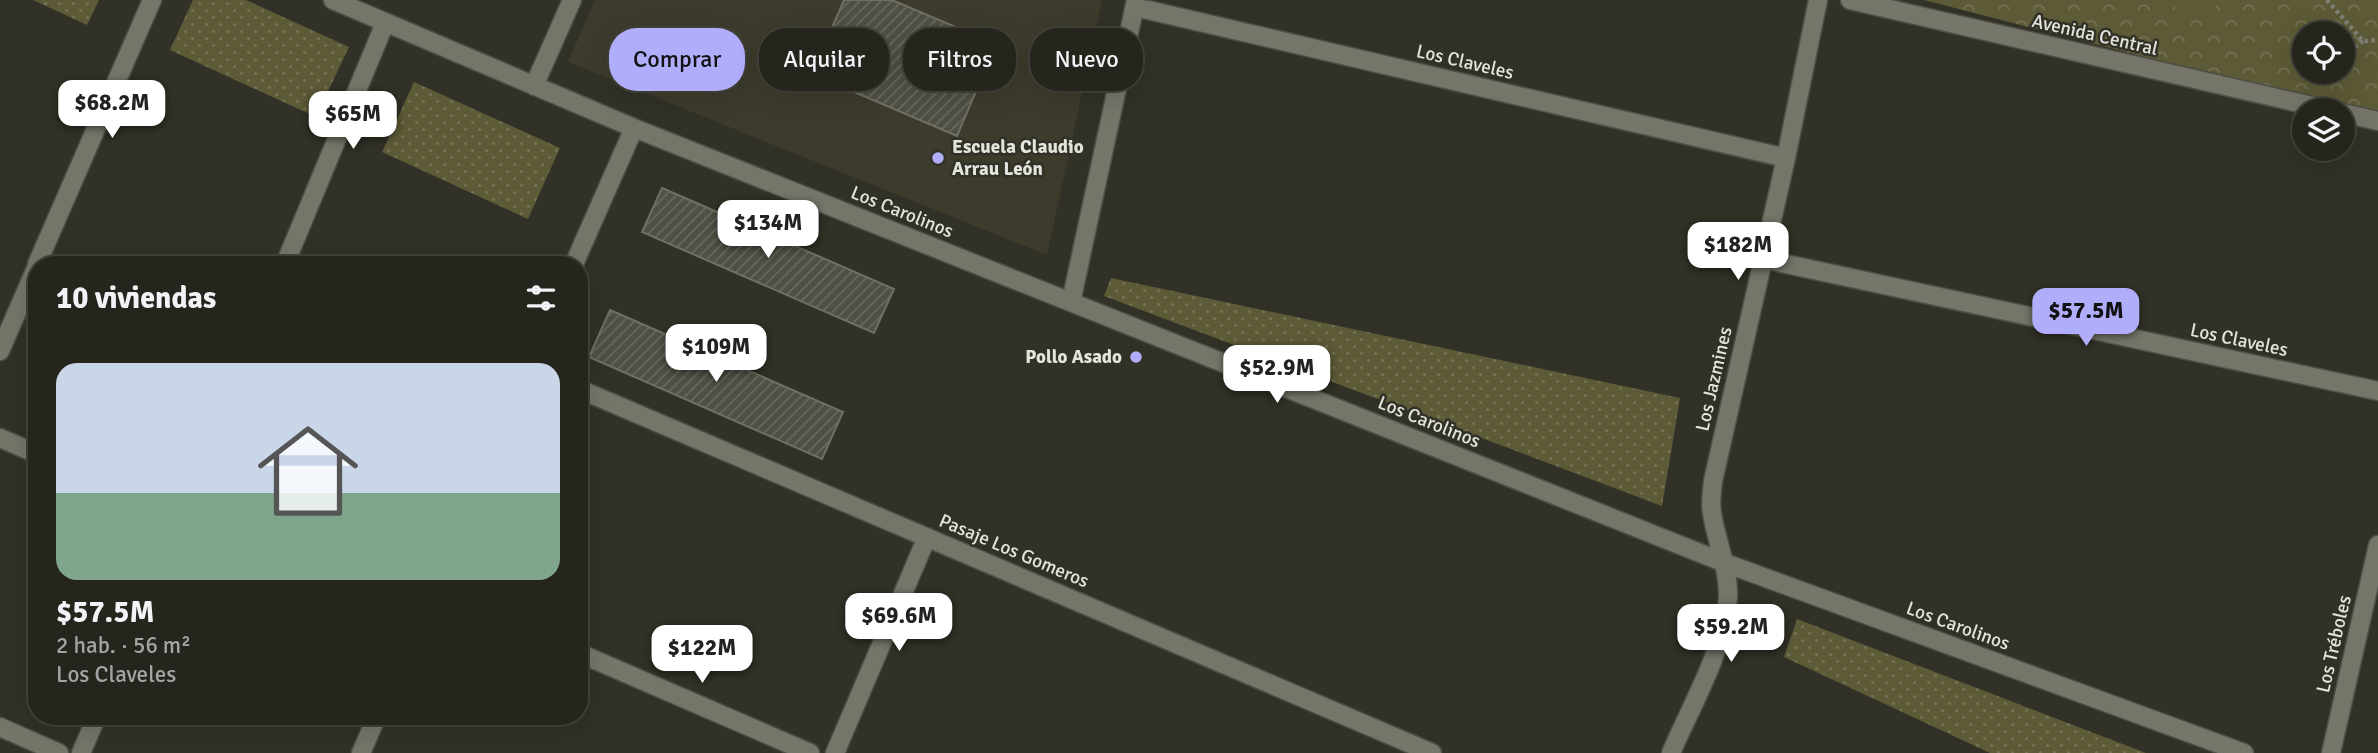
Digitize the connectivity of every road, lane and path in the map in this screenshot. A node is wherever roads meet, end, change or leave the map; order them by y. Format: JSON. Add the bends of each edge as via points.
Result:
{"nodes":[{"id":1,"x":152,"y":0,"type":"edge"},
{"id":2,"x":333,"y":0,"type":"edge"},
{"id":3,"x":572,"y":0,"type":"edge"},
{"id":4,"x":1818,"y":0,"type":"edge"},
{"id":5,"x":1850,"y":0,"type":"edge"},
{"id":6,"x":2327,"y":0,"type":"edge"},
{"id":7,"x":1135,"y":4,"type":"edge"},
{"id":8,"x":385,"y":23,"type":"junction"},
{"id":9,"x":2378,"y":40,"type":"edge"},
{"id":10,"x":2363,"y":41,"type":"junction"},
{"id":11,"x":2355,"y":47,"type":"edge"},
{"id":12,"x":534,"y":86,"type":"junction"},
{"id":13,"x":2292,"y":101,"type":"edge"},
{"id":14,"x":2355,"y":116,"type":"edge"},
{"id":15,"x":2378,"y":121,"type":"edge"},
{"id":16,"x":634,"y":128,"type":"junction"},
{"id":17,"x":1786,"y":158,"type":"junction"},
{"id":18,"x":41,"y":256,"type":"edge"},
{"id":19,"x":288,"y":256,"type":"edge"},
{"id":20,"x":578,"y":256,"type":"edge"},
{"id":21,"x":1763,"y":259,"type":"junction"},
{"id":22,"x":28,"y":286,"type":"edge"},
{"id":23,"x":1071,"y":302,"type":"junction"},
{"id":24,"x":0,"y":351,"type":"edge"},
{"id":25,"x":2378,"y":391,"type":"edge"},
{"id":26,"x":588,"y":392,"type":"edge"},
{"id":27,"x":0,"y":438,"type":"edge"},
{"id":28,"x":28,"y":450,"type":"edge"},
{"id":29,"x":927,"y":537,"type":"junction"},
{"id":30,"x":2378,"y":545,"type":"edge"},
{"id":31,"x":1725,"y":563,"type":"junction"},
{"id":32,"x":588,"y":657,"type":"edge"},
{"id":33,"x":93,"y":725,"type":"edge"},
{"id":34,"x":373,"y":725,"type":"edge"},
{"id":35,"x":0,"y":727,"type":"edge"},
{"id":36,"x":1422,"y":751,"type":"edge"},
{"id":37,"x":59,"y":753,"type":"edge"},
{"id":38,"x":81,"y":753,"type":"edge"},
{"id":39,"x":361,"y":753,"type":"edge"},
{"id":40,"x":810,"y":753,"type":"edge"},
{"id":41,"x":835,"y":753,"type":"edge"},
{"id":42,"x":1671,"y":753,"type":"edge"},
{"id":43,"x":2243,"y":753,"type":"edge"},
{"id":44,"x":2331,"y":753,"type":"edge"}],
"edges":[{"from":1,"to":18,"type":"street"},
{"from":2,"to":8,"type":"street","name":"Los Carolinos"},
{"from":3,"to":12,"type":"street"},
{"from":4,"to":17,"type":"street","name":"Los Jazmines"},
{"from":5,"to":13,"type":"street","name":"Avenida Central"},
{"from":6,"to":10,"type":"path"},
{"from":7,"to":17,"type":"street","name":"Los Claveles"},
{"from":7,"to":23,"type":"street"},
{"from":8,"to":12,"type":"street","name":"Los Carolinos"},
{"from":8,"to":19,"type":"street"},
{"from":9,"to":10,"type":"path"},
{"from":10,"to":11,"type":"path"},
{"from":12,"to":16,"type":"street","name":"Los Carolinos"},
{"from":14,"to":15,"type":"street"},
{"from":16,"to":20,"type":"street"},
{"from":16,"to":23,"type":"street","name":"Los Carolinos"},
{"from":17,"to":21,"type":"street","name":"Los Jazmines"},
{"from":21,"to":25,"type":"street","name":"Los Claveles"},
{"from":21,"to":31,"type":"street","name":"Los Jazmines","via":[[1713,481],[1711,510]]},
{"from":22,"to":24,"type":"street"},
{"from":23,"to":31,"type":"street","name":"Los Carolinos"},
{"from":26,"to":29,"type":"street","name":"Pasaje Los Gomeros"},
{"from":27,"to":28,"type":"street"},
{"from":29,"to":36,"type":"street","name":"Pasaje Los Gomeros"},
{"from":29,"to":41,"type":"street"},
{"from":30,"to":44,"type":"street","name":"Los Tréboles"},
{"from":31,"to":42,"type":"street","name":"Los Jazmines","via":[[1728,596],[1724,623]]},
{"from":31,"to":43,"type":"street","name":"Los Carolinos"},
{"from":32,"to":40,"type":"street"},
{"from":33,"to":38,"type":"street"},
{"from":34,"to":39,"type":"street"},
{"from":35,"to":37,"type":"street"}]}
